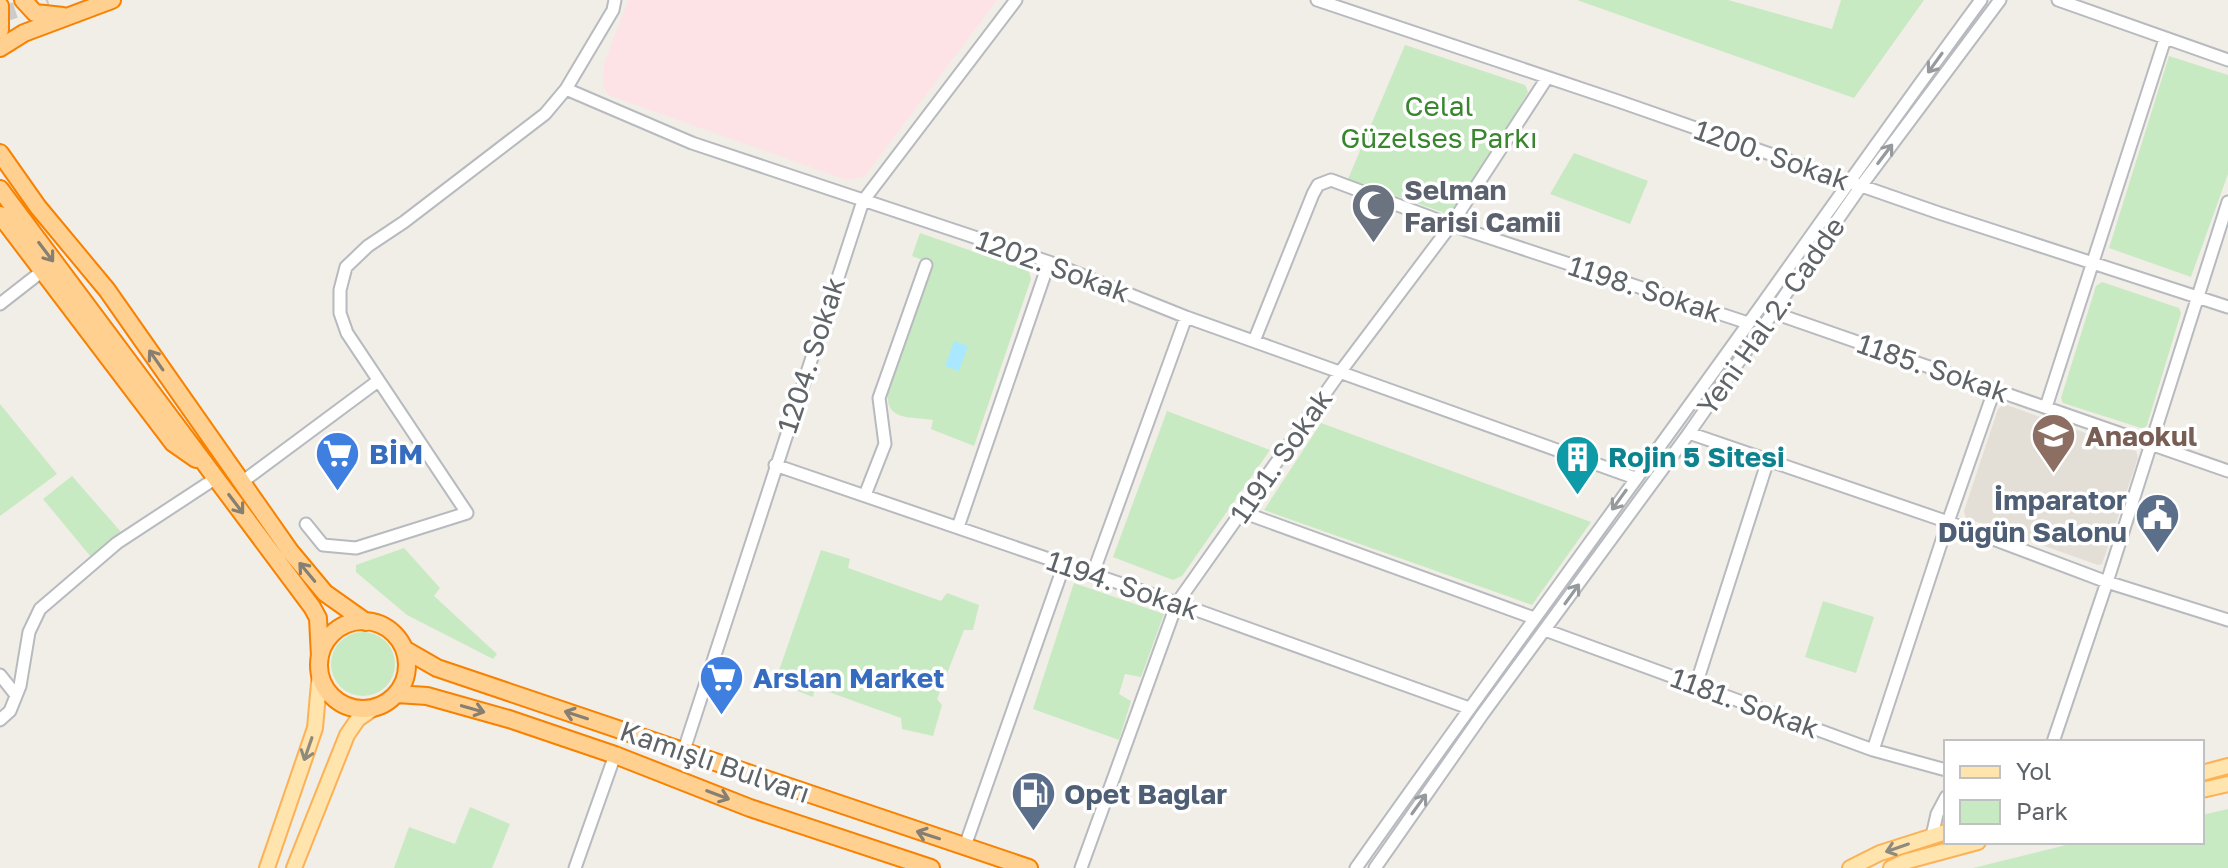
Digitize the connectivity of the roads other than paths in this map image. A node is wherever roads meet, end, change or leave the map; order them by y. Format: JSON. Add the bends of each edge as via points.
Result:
{"nodes":[{"id":1,"x":23,"y":0,"type":"edge"},
{"id":2,"x":112,"y":0,"type":"edge"},
{"id":3,"x":615,"y":0,"type":"edge"},
{"id":4,"x":1016,"y":0,"type":"edge"},
{"id":5,"x":1317,"y":0,"type":"edge"},
{"id":6,"x":1981,"y":0,"type":"edge"},
{"id":7,"x":2000,"y":0,"type":"edge"},
{"id":8,"x":2058,"y":0,"type":"edge"},
{"id":9,"x":0,"y":6,"type":"edge"},
{"id":10,"x":68,"y":16,"type":"junction"},
{"id":11,"x":0,"y":30,"type":"edge"},
{"id":12,"x":2165,"y":39,"type":"junction"},
{"id":13,"x":0,"y":48,"type":"edge"},
{"id":14,"x":2228,"y":60,"type":"edge"},
{"id":15,"x":1547,"y":78,"type":"junction"},
{"id":16,"x":566,"y":89,"type":"junction"},
{"id":17,"x":0,"y":153,"type":"edge"},
{"id":18,"x":1847,"y":181,"type":"junction"},
{"id":19,"x":1861,"y":186,"type":"junction"},
{"id":20,"x":0,"y":189,"type":"edge"},
{"id":21,"x":863,"y":201,"type":"junction"},
{"id":22,"x":2228,"y":202,"type":"edge"},
{"id":23,"x":0,"y":215,"type":"edge"},
{"id":24,"x":1451,"y":225,"type":"junction"},
{"id":25,"x":1049,"y":262,"type":"junction"},
{"id":26,"x":2094,"y":263,"type":"junction"},
{"id":27,"x":926,"y":265,"type":"dead end"},
{"id":28,"x":41,"y":272,"type":"junction"},
{"id":29,"x":2196,"y":297,"type":"junction"},
{"id":30,"x":0,"y":304,"type":"edge"},
{"id":31,"x":2228,"y":307,"type":"edge"},
{"id":32,"x":1774,"y":313,"type":"junction"},
{"id":33,"x":1186,"y":317,"type":"junction"},
{"id":34,"x":1748,"y":323,"type":"junction"},
{"id":35,"x":1254,"y":341,"type":"junction"},
{"id":36,"x":1341,"y":371,"type":"junction"},
{"id":37,"x":378,"y":381,"type":"junction"},
{"id":38,"x":1995,"y":388,"type":"junction"},
{"id":39,"x":2046,"y":407,"type":"junction"},
{"id":40,"x":1689,"y":433,"type":"junction"},
{"id":41,"x":2149,"y":445,"type":"junction"},
{"id":42,"x":1768,"y":460,"type":"junction"},
{"id":43,"x":775,"y":465,"type":"junction"},
{"id":44,"x":210,"y":471,"type":"junction"},
{"id":45,"x":2228,"y":471,"type":"edge"},
{"id":46,"x":1635,"y":478,"type":"junction"},
{"id":47,"x":242,"y":482,"type":"junction"},
{"id":48,"x":865,"y":495,"type":"junction"},
{"id":49,"x":1242,"y":512,"type":"junction"},
{"id":50,"x":1948,"y":522,"type":"junction"},
{"id":51,"x":306,"y":524,"type":"dead end"},
{"id":52,"x":958,"y":527,"type":"junction"},
{"id":53,"x":1064,"y":565,"type":"junction"},
{"id":54,"x":1092,"y":576,"type":"junction"},
{"id":55,"x":2107,"y":582,"type":"junction"},
{"id":56,"x":1177,"y":603,"type":"junction"},
{"id":57,"x":1534,"y":618,"type":"junction"},
{"id":58,"x":2228,"y":620,"type":"edge"},
{"id":59,"x":366,"y":622,"type":"junction"},
{"id":60,"x":1545,"y":630,"type":"junction"},
{"id":61,"x":404,"y":649,"type":"junction"},
{"id":62,"x":320,"y":665,"type":"junction"},
{"id":63,"x":0,"y":675,"type":"edge"},
{"id":64,"x":1696,"y":685,"type":"junction"},
{"id":65,"x":397,"y":694,"type":"junction"},
{"id":66,"x":16,"y":695,"type":"junction"},
{"id":67,"x":374,"y":708,"type":"junction"},
{"id":68,"x":1469,"y":708,"type":"junction"},
{"id":69,"x":0,"y":720,"type":"edge"},
{"id":70,"x":2054,"y":740,"type":"edge"},
{"id":71,"x":684,"y":750,"type":"junction"},
{"id":72,"x":1873,"y":750,"type":"junction"},
{"id":73,"x":615,"y":755,"type":"junction"},
{"id":74,"x":2228,"y":766,"type":"edge"},
{"id":75,"x":1944,"y":769,"type":"edge"},
{"id":76,"x":2204,"y":772,"type":"edge"},
{"id":77,"x":2228,"y":784,"type":"edge"},
{"id":78,"x":2204,"y":790,"type":"edge"},
{"id":79,"x":1944,"y":801,"type":"edge"},
{"id":80,"x":1939,"y":834,"type":"edge"},
{"id":81,"x":1971,"y":844,"type":"edge"},
{"id":82,"x":965,"y":846,"type":"junction"},
{"id":83,"x":267,"y":868,"type":"edge"},
{"id":84,"x":294,"y":868,"type":"edge"},
{"id":85,"x":575,"y":868,"type":"edge"},
{"id":86,"x":931,"y":868,"type":"edge"},
{"id":87,"x":1029,"y":868,"type":"edge"},
{"id":88,"x":1081,"y":868,"type":"edge"},
{"id":89,"x":1356,"y":868,"type":"edge"},
{"id":90,"x":1375,"y":868,"type":"edge"},
{"id":91,"x":1850,"y":868,"type":"edge"},
{"id":92,"x":1891,"y":868,"type":"edge"}],
"edges":[{"from":1,"to":10,"type":"highway","via":[[35,13]]},
{"from":2,"to":10,"type":"highway"},
{"from":3,"to":16,"type":"street"},
{"from":4,"to":21,"type":"street","name":"1204. Sokak"},
{"from":5,"to":15,"type":"street","name":"1200. Sokak"},
{"from":6,"to":18,"type":"street","one_way":true},
{"from":19,"to":7,"type":"street","name":"Yeni Hal 2. Cadde","one_way":true},
{"from":8,"to":12,"type":"street"},
{"from":9,"to":11,"type":"highway"},
{"from":10,"to":13,"type":"highway"},
{"from":12,"to":14,"type":"street"},
{"from":12,"to":26,"type":"street"},
{"from":15,"to":18,"type":"street","name":"1200. Sokak"},
{"from":15,"to":24,"type":"street","name":"1191. Sokak"},
{"from":16,"to":21,"type":"street","name":"1202. Sokak","via":[[692,143]]},
{"from":16,"to":37,"type":"street","via":[[545,114],[346,267],[340,313]]},
{"from":47,"to":17,"type":"highway","one_way":true,"via":[[107,290]]},
{"from":18,"to":19,"type":"street","name":"1200. Sokak"},
{"from":18,"to":34,"type":"street"},
{"from":19,"to":26,"type":"street","name":"1200. Sokak"},
{"from":19,"to":32,"type":"street","name":"Yeni Hal 2. Cadde"},
{"from":20,"to":44,"type":"highway","one_way":true},
{"from":21,"to":25,"type":"street","name":"1202. Sokak"},
{"from":21,"to":43,"type":"street","name":"1204. Sokak"},
{"from":22,"to":29,"type":"street"},
{"from":23,"to":28,"type":"highway"},
{"from":24,"to":34,"type":"street","name":"1198. Sokak"},
{"from":24,"to":35,"type":"street","name":"1198. Sokak","via":[[1331,180],[1318,185]]},
{"from":24,"to":36,"type":"street","name":"1191. Sokak"},
{"from":25,"to":33,"type":"street","name":"1202. Sokak"},
{"from":25,"to":52,"type":"street"},
{"from":26,"to":29,"type":"street","name":"1200. Sokak"},
{"from":26,"to":39,"type":"street"},
{"from":27,"to":48,"type":"street","via":[[879,398],[885,444]]},
{"from":28,"to":30,"type":"street"},
{"from":28,"to":44,"type":"highway","via":[[173,443]]},
{"from":29,"to":31,"type":"street","name":"1200. Sokak"},
{"from":29,"to":41,"type":"street"},
{"from":32,"to":38,"type":"street","name":"1185. Sokak"},
{"from":32,"to":40,"type":"street","name":"Yeni Hal 2. Cadde"},
{"from":33,"to":35,"type":"street","name":"1202. Sokak"},
{"from":33,"to":54,"type":"street"},
{"from":34,"to":46,"type":"street"},
{"from":35,"to":36,"type":"street","name":"1202. Sokak"},
{"from":36,"to":46,"type":"street","name":"1202. Sokak"},
{"from":36,"to":49,"type":"street","name":"1191. Sokak"},
{"from":37,"to":47,"type":"street"},
{"from":37,"to":51,"type":"street","via":[[467,513],[356,548],[323,545]]},
{"from":38,"to":39,"type":"street","name":"1185. Sokak"},
{"from":38,"to":50,"type":"street"},
{"from":39,"to":41,"type":"street","name":"1185. Sokak"},
{"from":40,"to":42,"type":"street"},
{"from":60,"to":40,"type":"street","name":"Yeni Hal 2. Cadde","one_way":true},
{"from":41,"to":45,"type":"street","name":"1185. Sokak"},
{"from":41,"to":55,"type":"street"},
{"from":42,"to":50,"type":"street"},
{"from":42,"to":64,"type":"street"},
{"from":43,"to":48,"type":"street","name":"1194. Sokak"},
{"from":43,"to":71,"type":"street","name":"1204. Sokak"},
{"from":44,"to":62,"type":"highway","one_way":true,"via":[[312,607],[318,618]]},
{"from":44,"to":66,"type":"street","via":[[40,609],[29,632]]},
{"from":46,"to":57,"type":"street","one_way":true},
{"from":59,"to":47,"type":"highway","one_way":true,"via":[[325,593]]},
{"from":48,"to":52,"type":"street","name":"1194. Sokak"},
{"from":49,"to":56,"type":"street","name":"1191. Sokak"},
{"from":49,"to":57,"type":"street"},
{"from":50,"to":55,"type":"street"},
{"from":50,"to":72,"type":"street"},
{"from":52,"to":53,"type":"street","name":"1194. Sokak"},
{"from":53,"to":54,"type":"street","name":"1194. Sokak"},
{"from":53,"to":82,"type":"street"},
{"from":54,"to":56,"type":"street","name":"1194. Sokak"},
{"from":55,"to":58,"type":"street"},
{"from":55,"to":70,"type":"street"},
{"from":56,"to":68,"type":"street","name":"1194. Sokak"},
{"from":56,"to":88,"type":"street","name":"1191. Sokak"},
{"from":57,"to":68,"type":"street"},
{"from":59,"to":61,"type":"highway","via":[[389,630]]},
{"from":59,"to":62,"type":"highway","via":[[342,627],[324,645]]},
{"from":60,"to":64,"type":"street","name":"1181. Sokak"},
{"from":90,"to":60,"type":"street","name":"Yeni Hal 2. Cadde","one_way":true},
{"from":61,"to":65,"type":"highway","via":[[407,673]]},
{"from":71,"to":61,"type":"highway","name":"Kamışlı Bulvarı","one_way":true,"via":[[437,668]]},
{"from":62,"to":67,"type":"highway","via":[[333,698],[345,706]]},
{"from":62,"to":83,"type":"main road","one_way":true,"via":[[315,728]]},
{"from":63,"to":66,"type":"street"},
{"from":64,"to":72,"type":"street","name":"1181. Sokak"},
{"from":65,"to":67,"type":"highway"},
{"from":65,"to":73,"type":"highway","name":"Kamışlı Bulvarı","one_way":true,"via":[[427,696]]},
{"from":66,"to":69,"type":"street"},
{"from":67,"to":84,"type":"main road","via":[[347,735]]},
{"from":68,"to":89,"type":"street"},
{"from":82,"to":71,"type":"highway","name":"Kamışlı Bulvarı","one_way":true},
{"from":72,"to":75,"type":"street","name":"1181. Sokak"},
{"from":73,"to":85,"type":"street"},
{"from":73,"to":86,"type":"highway","name":"Kamışlı Bulvarı","one_way":true,"via":[[750,808]]},
{"from":74,"to":76,"type":"main road"},
{"from":77,"to":78,"type":"main road"},
{"from":79,"to":80,"type":"street","via":[[1937,814]]},
{"from":80,"to":91,"type":"main road","one_way":true},
{"from":81,"to":92,"type":"main road"},
{"from":82,"to":87,"type":"highway","name":"Kamışlı Bulvarı"}]}
